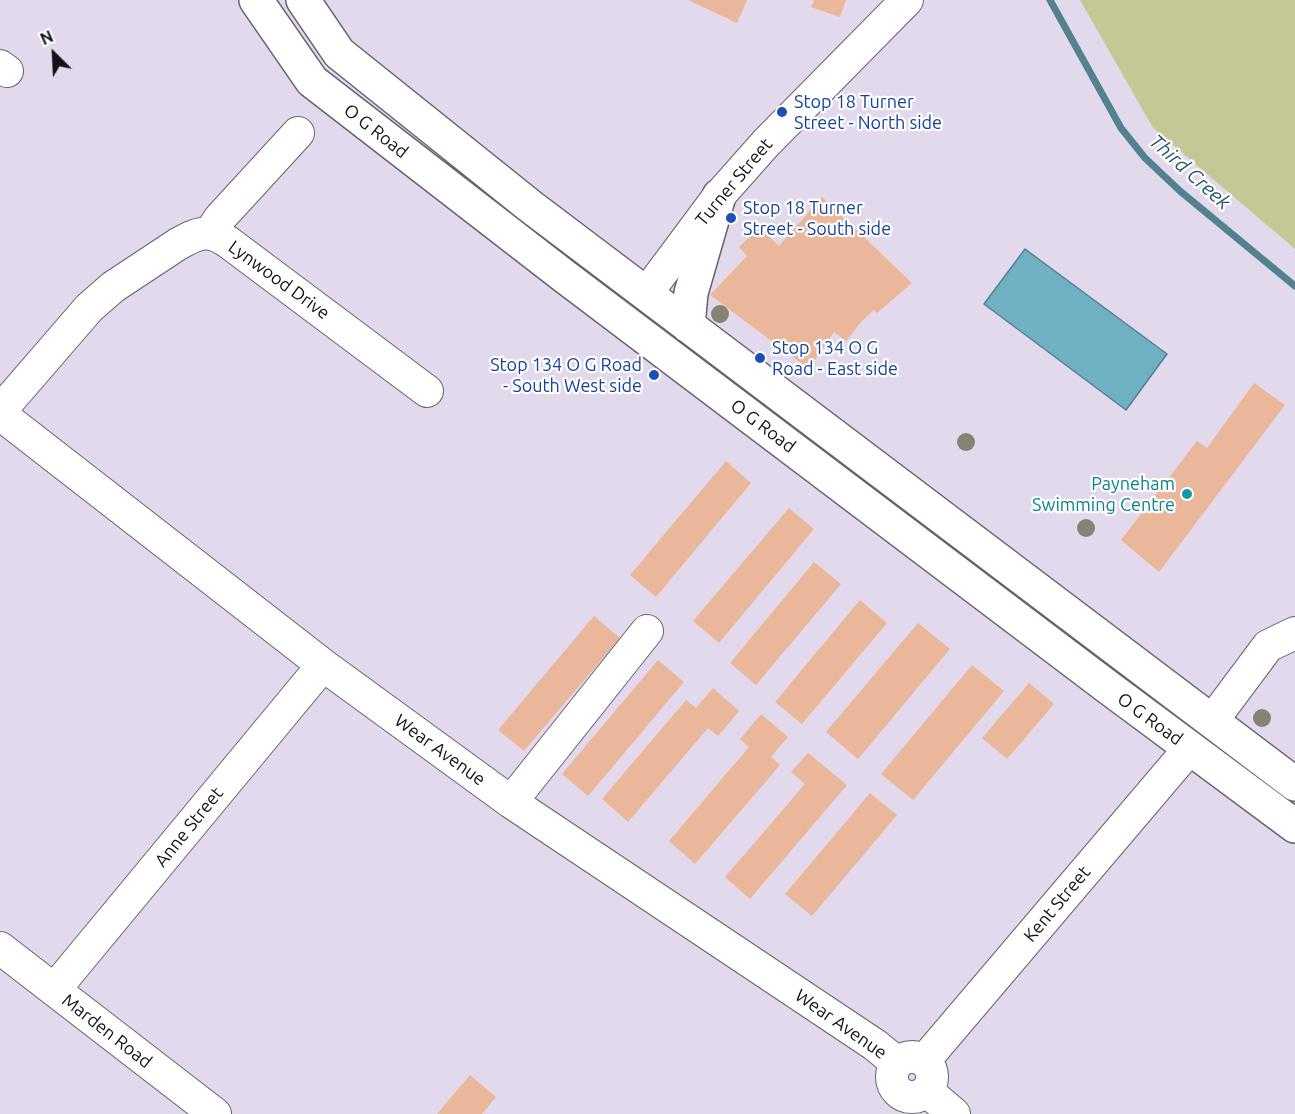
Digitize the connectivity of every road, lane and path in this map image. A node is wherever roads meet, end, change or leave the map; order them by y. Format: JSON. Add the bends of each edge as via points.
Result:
{"nodes":[{"id":1,"x":256,"y":0,"type":"edge"},
{"id":2,"x":303,"y":0,"type":"edge"},
{"id":3,"x":908,"y":0,"type":"edge"},
{"id":4,"x":298,"y":133,"type":"dead end"},
{"id":5,"x":719,"y":196,"type":"junction"},
{"id":6,"x":210,"y":233,"type":"junction"},
{"id":7,"x":646,"y":294,"type":"junction"},
{"id":8,"x":626,"y":322,"type":"junction"},
{"id":9,"x":688,"y":326,"type":"junction"},
{"id":10,"x":427,"y":391,"type":"dead end"},
{"id":11,"x":0,"y":413,"type":"edge"},
{"id":12,"x":647,"y":631,"type":"dead end"},
{"id":13,"x":1295,"y":633,"type":"edge"},
{"id":14,"x":323,"y":664,"type":"junction"},
{"id":15,"x":1212,"y":722,"type":"junction"},
{"id":16,"x":1190,"y":748,"type":"junction"},
{"id":17,"x":1295,"y":784,"type":"edge"},
{"id":18,"x":511,"y":802,"type":"junction"},
{"id":19,"x":1295,"y":826,"type":"edge"},
{"id":20,"x":0,"y":948,"type":"edge"},
{"id":21,"x":54,"y":990,"type":"junction"},
{"id":22,"x":906,"y":1085,"type":"edge"},
{"id":23,"x":215,"y":1114,"type":"edge"},
{"id":24,"x":954,"y":1114,"type":"edge"}],
"edges":[{"from":1,"to":8,"type":"main road","name":"O G Road","via":[[312,81]]},
{"from":2,"to":7,"type":"main road","name":"O G Road","via":[[339,53]]},
{"from":3,"to":5,"type":"street","name":"Turner Street"},
{"from":4,"to":6,"type":"street"},
{"from":5,"to":7,"type":"street","name":"Turner Street"},
{"from":5,"to":9,"type":"main road","via":[[691,292]]},
{"from":6,"to":10,"type":"street","name":"Lynwood Drive","via":[[246,255]]},
{"from":6,"to":11,"type":"street","name":"Lynwood Drive","via":[[178,244],[105,294]]},
{"from":7,"to":8,"type":"main road"},
{"from":7,"to":9,"type":"main road","name":"O G Road"},
{"from":8,"to":16,"type":"main road","name":"O G Road"},
{"from":9,"to":15,"type":"main road","name":"O G Road"},
{"from":11,"to":14,"type":"street","name":"Wear Avenue"},
{"from":12,"to":18,"type":"street"},
{"from":13,"to":15,"type":"street","via":[[1268,646]]},
{"from":14,"to":18,"type":"street","name":"Wear Avenue"},
{"from":14,"to":21,"type":"street","name":"Anne Street"},
{"from":15,"to":16,"type":"main road"},
{"from":15,"to":17,"type":"main road","name":"O G Road"},
{"from":16,"to":19,"type":"main road","name":"O G Road"},
{"from":16,"to":22,"type":"street","name":"Kent Street"},
{"from":18,"to":22,"type":"street","name":"Wear Avenue","via":[[875,1046]]},
{"from":20,"to":21,"type":"street","name":"Marden Road"},
{"from":21,"to":23,"type":"street","name":"Marden Road"},
{"from":22,"to":24,"type":"street","name":"Wear Avenue"}]}
